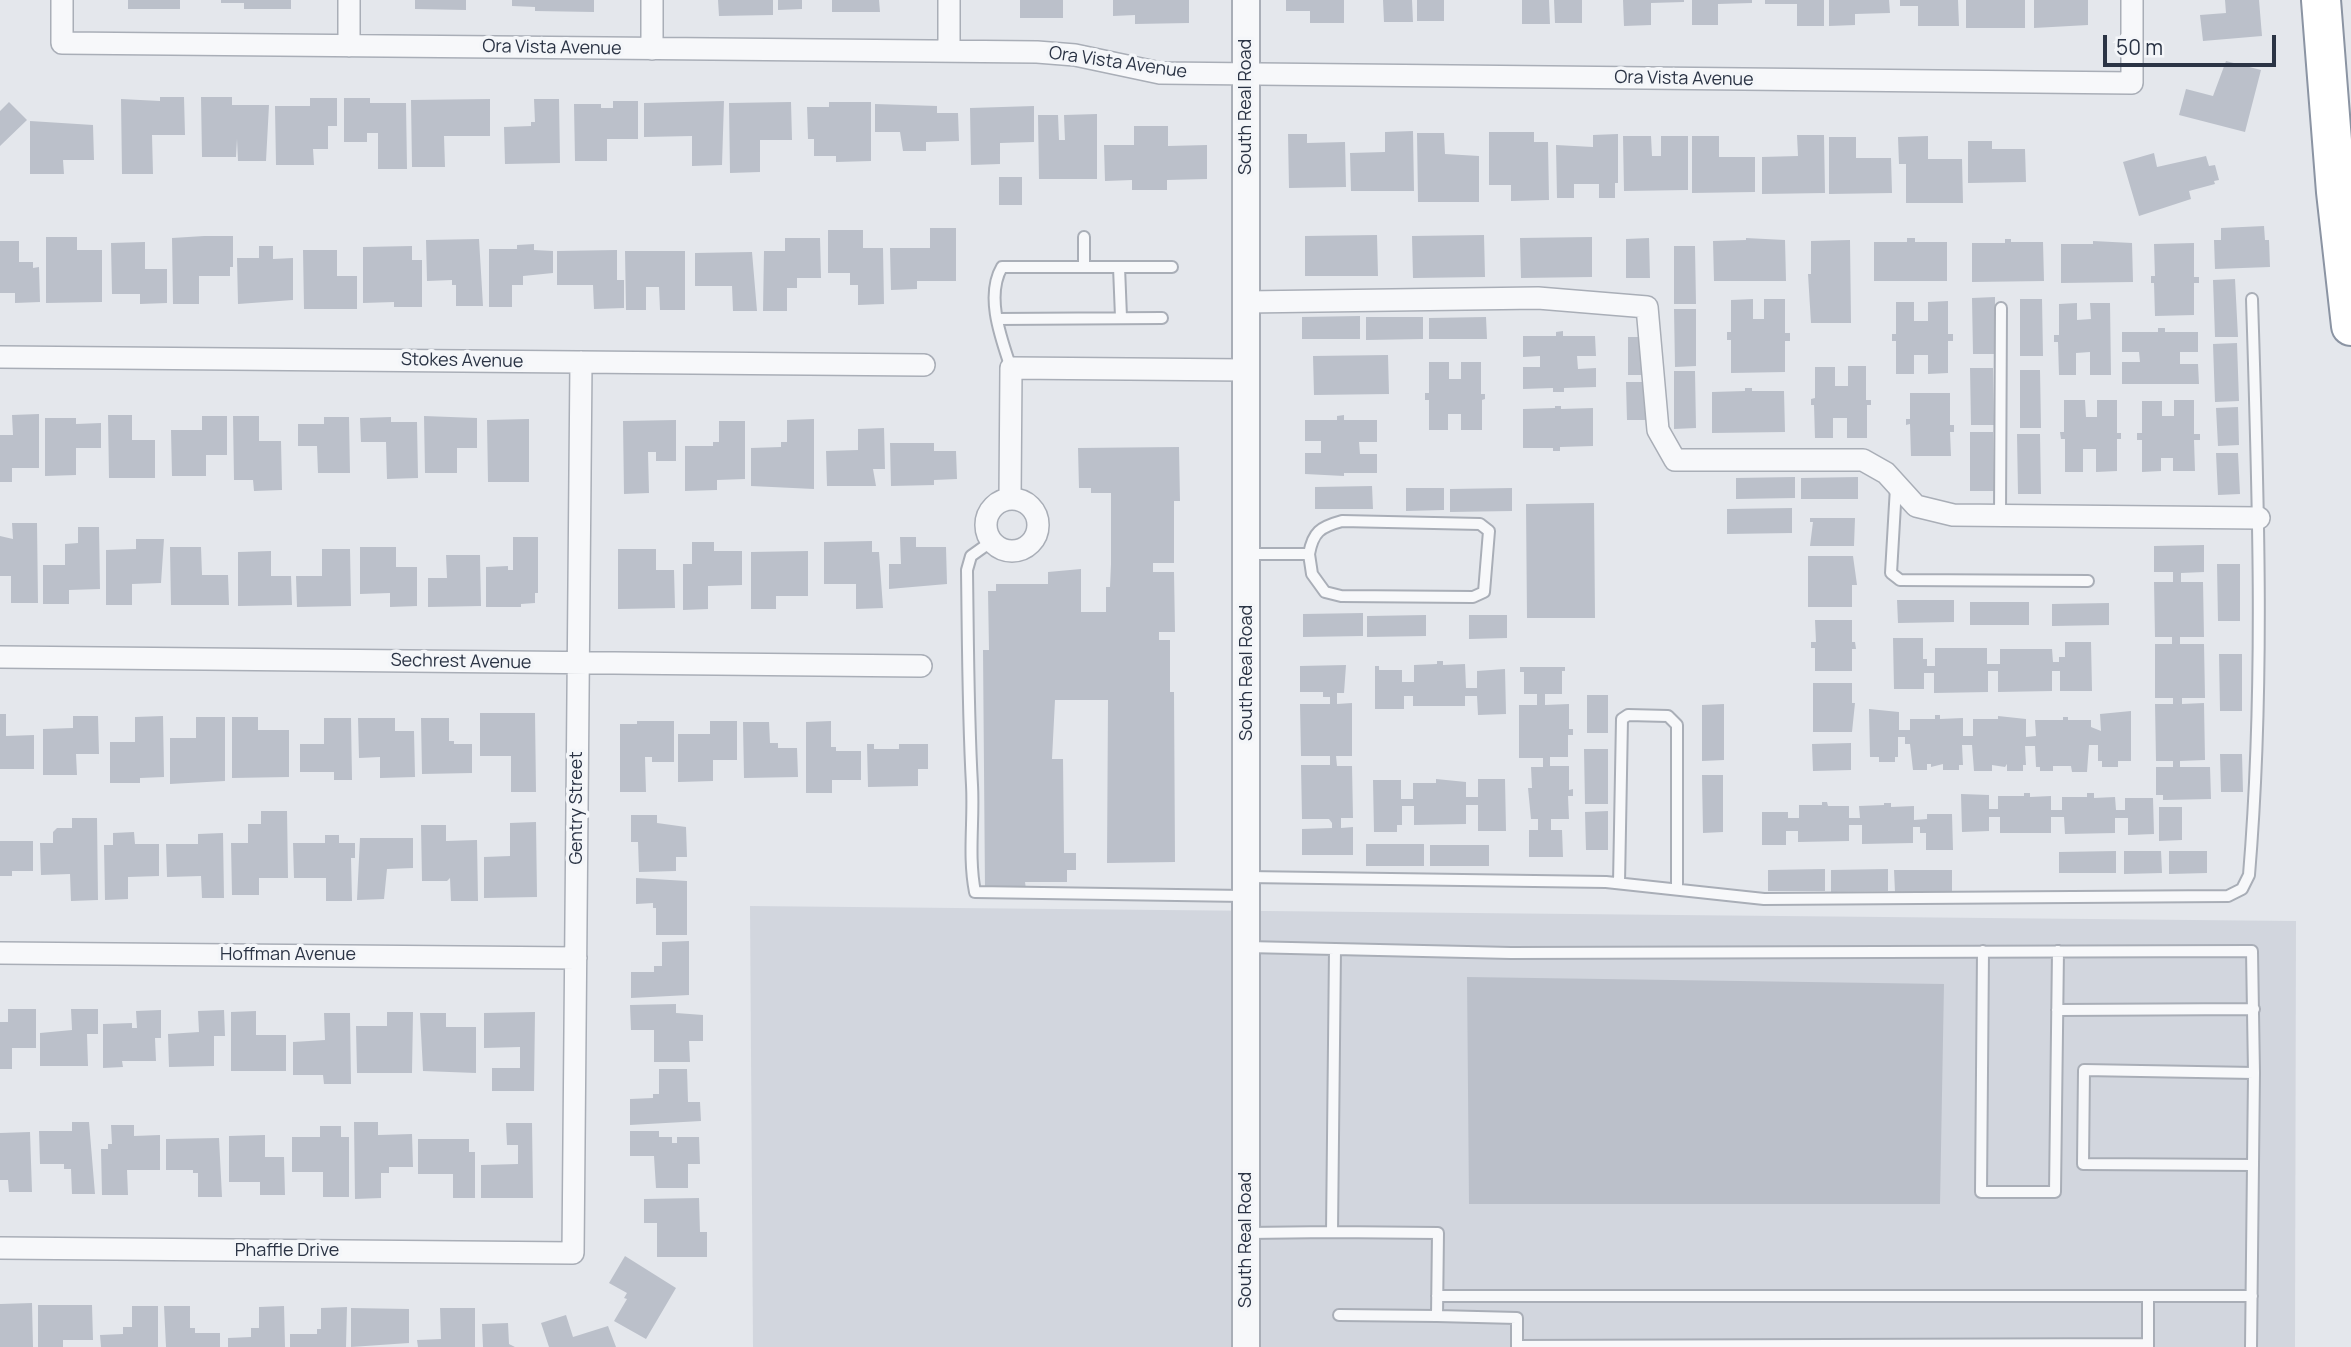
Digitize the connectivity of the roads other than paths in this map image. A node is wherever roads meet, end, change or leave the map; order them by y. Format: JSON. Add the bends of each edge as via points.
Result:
{"nodes":[{"id":1,"x":62,"y":0,"type":"edge"},
{"id":2,"x":349,"y":0,"type":"edge"},
{"id":3,"x":652,"y":0,"type":"edge"},
{"id":4,"x":949,"y":0,"type":"edge"},
{"id":5,"x":1246,"y":0,"type":"edge"},
{"id":6,"x":2132,"y":0,"type":"edge"},
{"id":7,"x":2321,"y":0,"type":"edge"},
{"id":8,"x":349,"y":46,"type":"junction"},
{"id":9,"x":652,"y":49,"type":"junction"},
{"id":10,"x":949,"y":51,"type":"junction"},
{"id":11,"x":1246,"y":75,"type":"junction"},
{"id":12,"x":1084,"y":237,"type":"dead end"},
{"id":13,"x":1084,"y":267,"type":"junction"},
{"id":14,"x":1119,"y":267,"type":"junction"},
{"id":15,"x":1172,"y":267,"type":"dead end"},
{"id":16,"x":2252,"y":299,"type":"dead end"},
{"id":17,"x":1246,"y":302,"type":"junction"},
{"id":18,"x":2001,"y":307,"type":"dead end"},
{"id":19,"x":1121,"y":317,"type":"junction"},
{"id":20,"x":1162,"y":317,"type":"dead end"},
{"id":21,"x":997,"y":319,"type":"junction"},
{"id":22,"x":2351,"y":326,"type":"edge"},
{"id":23,"x":0,"y":357,"type":"edge"},
{"id":24,"x":581,"y":362,"type":"junction"},
{"id":25,"x":924,"y":365,"type":"dead end"},
{"id":26,"x":1011,"y":368,"type":"junction"},
{"id":27,"x":1246,"y":370,"type":"junction"},
{"id":28,"x":1896,"y":485,"type":"junction"},
{"id":29,"x":1010,"y":499,"type":"junction"},
{"id":30,"x":2000,"y":515,"type":"junction"},
{"id":31,"x":2259,"y":518,"type":"junction"},
{"id":32,"x":992,"y":541,"type":"junction"},
{"id":33,"x":1247,"y":554,"type":"junction"},
{"id":34,"x":1309,"y":554,"type":"junction"},
{"id":35,"x":2088,"y":581,"type":"dead end"},
{"id":36,"x":0,"y":657,"type":"edge"},
{"id":37,"x":578,"y":663,"type":"junction"},
{"id":38,"x":921,"y":666,"type":"dead end"},
{"id":39,"x":1619,"y":883,"type":"junction"},
{"id":40,"x":1247,"y":887,"type":"junction"},
{"id":41,"x":1677,"y":889,"type":"junction"},
{"id":42,"x":1247,"y":947,"type":"junction"},
{"id":43,"x":1335,"y":949,"type":"junction"},
{"id":44,"x":1983,"y":950,"type":"junction"},
{"id":45,"x":2058,"y":951,"type":"junction"},
{"id":46,"x":0,"y":953,"type":"edge"},
{"id":47,"x":576,"y":958,"type":"junction"},
{"id":48,"x":2253,"y":1009,"type":"junction"},
{"id":49,"x":2057,"y":1010,"type":"junction"},
{"id":50,"x":2254,"y":1073,"type":"junction"},
{"id":51,"x":2253,"y":1165,"type":"junction"},
{"id":52,"x":1332,"y":1232,"type":"junction"},
{"id":53,"x":1246,"y":1233,"type":"junction"},
{"id":54,"x":0,"y":1248,"type":"edge"},
{"id":55,"x":573,"y":1253,"type":"joint"},
{"id":56,"x":1437,"y":1296,"type":"junction"},
{"id":57,"x":2148,"y":1296,"type":"junction"},
{"id":58,"x":2252,"y":1296,"type":"junction"},
{"id":59,"x":1339,"y":1315,"type":"dead end"},
{"id":60,"x":1437,"y":1316,"type":"junction"},
{"id":61,"x":2148,"y":1346,"type":"edge"},
{"id":62,"x":1246,"y":1347,"type":"edge"},
{"id":63,"x":1517,"y":1347,"type":"edge"},
{"id":64,"x":2251,"y":1347,"type":"edge"}],
"edges":[{"from":1,"to":8,"type":"street","name":"Ora Vista Avenue","via":[[62,43]]},
{"from":2,"to":8,"type":"street"},
{"from":3,"to":9,"type":"street"},
{"from":4,"to":10,"type":"street"},
{"from":5,"to":11,"type":"street","name":"South Real Road"},
{"from":6,"to":11,"type":"street","name":"Ora Vista Avenue","via":[[2132,83]]},
{"from":7,"to":22,"type":"highway"},
{"from":8,"to":9,"type":"street","name":"Ora Vista Avenue"},
{"from":9,"to":10,"type":"street","name":"Ora Vista Avenue"},
{"from":10,"to":11,"type":"street","name":"Ora Vista Avenue","via":[[1062,54],[1160,73]]},
{"from":11,"to":17,"type":"street","name":"South Real Road"},
{"from":12,"to":13,"type":"lane"},
{"from":13,"to":14,"type":"lane"},
{"from":13,"to":21,"type":"lane","via":[[1002,267],[995,278]]},
{"from":14,"to":15,"type":"lane"},
{"from":14,"to":19,"type":"lane"},
{"from":16,"to":31,"type":"lane"},
{"from":17,"to":27,"type":"street","name":"South Real Road"},
{"from":17,"to":28,"type":"street","via":[[1538,298],[1647,307],[1658,430],[1675,460],[1863,460]]},
{"from":18,"to":30,"type":"lane"},
{"from":19,"to":20,"type":"lane"},
{"from":19,"to":21,"type":"lane"},
{"from":21,"to":26,"type":"lane"},
{"from":23,"to":24,"type":"street","name":"Stokes Avenue"},
{"from":24,"to":25,"type":"street","name":"Stokes Avenue"},
{"from":24,"to":37,"type":"street","name":"Gentry Street"},
{"from":26,"to":27,"type":"street"},
{"from":26,"to":29,"type":"street"},
{"from":27,"to":33,"type":"street","name":"South Real Road"},
{"from":28,"to":30,"type":"street","via":[[1916,506],[1953,515]]},
{"from":28,"to":35,"type":"lane","via":[[1891,573],[1900,580]]},
{"from":29,"to":32,"type":"street","via":[[1000,501],[987,516]]},
{"from":29,"to":32,"type":"street","via":[[1021,500],[1036,513],[1037,534],[1014,551],[1003,550]]},
{"from":30,"to":31,"type":"street"},
{"from":31,"to":41,"type":"lane","via":[[2257,777],[2249,875],[2242,890],[2228,896],[1764,900]]},
{"from":32,"to":40,"type":"lane","via":[[971,555],[967,570],[968,752],[975,892]]},
{"from":33,"to":34,"type":"lane"},
{"from":33,"to":40,"type":"street","name":"South Real Road"},
{"from":34,"to":34,"type":"lane","via":[[1312,574],[1325,592],[1473,597],[1484,592],[1489,531],[1480,524],[1342,521],[1323,526],[1312,536]]},
{"from":36,"to":37,"type":"street","name":"Sechrest Avenue"},
{"from":37,"to":38,"type":"street","name":"Sechrest Avenue"},
{"from":37,"to":47,"type":"street","name":"Gentry Street"},
{"from":39,"to":40,"type":"lane"},
{"from":39,"to":41,"type":"lane"},
{"from":39,"to":41,"type":"lane","via":[[1622,719],[1628,715],[1668,716],[1677,725]]},
{"from":40,"to":42,"type":"street","name":"South Real Road"},
{"from":42,"to":43,"type":"lane"},
{"from":42,"to":53,"type":"street","name":"South Real Road"},
{"from":43,"to":44,"type":"lane","via":[[1511,953]]},
{"from":43,"to":52,"type":"lane"},
{"from":44,"to":45,"type":"lane"},
{"from":44,"to":49,"type":"lane","via":[[1980,1192],[2055,1192]]},
{"from":45,"to":48,"type":"lane","via":[[2252,950]]},
{"from":45,"to":49,"type":"lane"},
{"from":46,"to":47,"type":"street","name":"Hoffman Avenue"},
{"from":47,"to":55,"type":"street","name":"Gentry Street"},
{"from":48,"to":49,"type":"lane"},
{"from":48,"to":50,"type":"lane"},
{"from":50,"to":51,"type":"lane"},
{"from":50,"to":51,"type":"lane","via":[[2084,1069],[2083,1164]]},
{"from":51,"to":58,"type":"lane"},
{"from":52,"to":53,"type":"lane"},
{"from":52,"to":56,"type":"lane","via":[[1438,1233]]},
{"from":53,"to":62,"type":"street","name":"South Real Road"},
{"from":54,"to":55,"type":"street","name":"Phaffle Drive"},
{"from":56,"to":57,"type":"lane"},
{"from":56,"to":60,"type":"lane"},
{"from":57,"to":58,"type":"lane"},
{"from":57,"to":61,"type":"lane"},
{"from":58,"to":64,"type":"lane"},
{"from":59,"to":60,"type":"lane"},
{"from":60,"to":63,"type":"lane","via":[[1517,1318]]},
{"from":61,"to":63,"type":"lane"}]}
